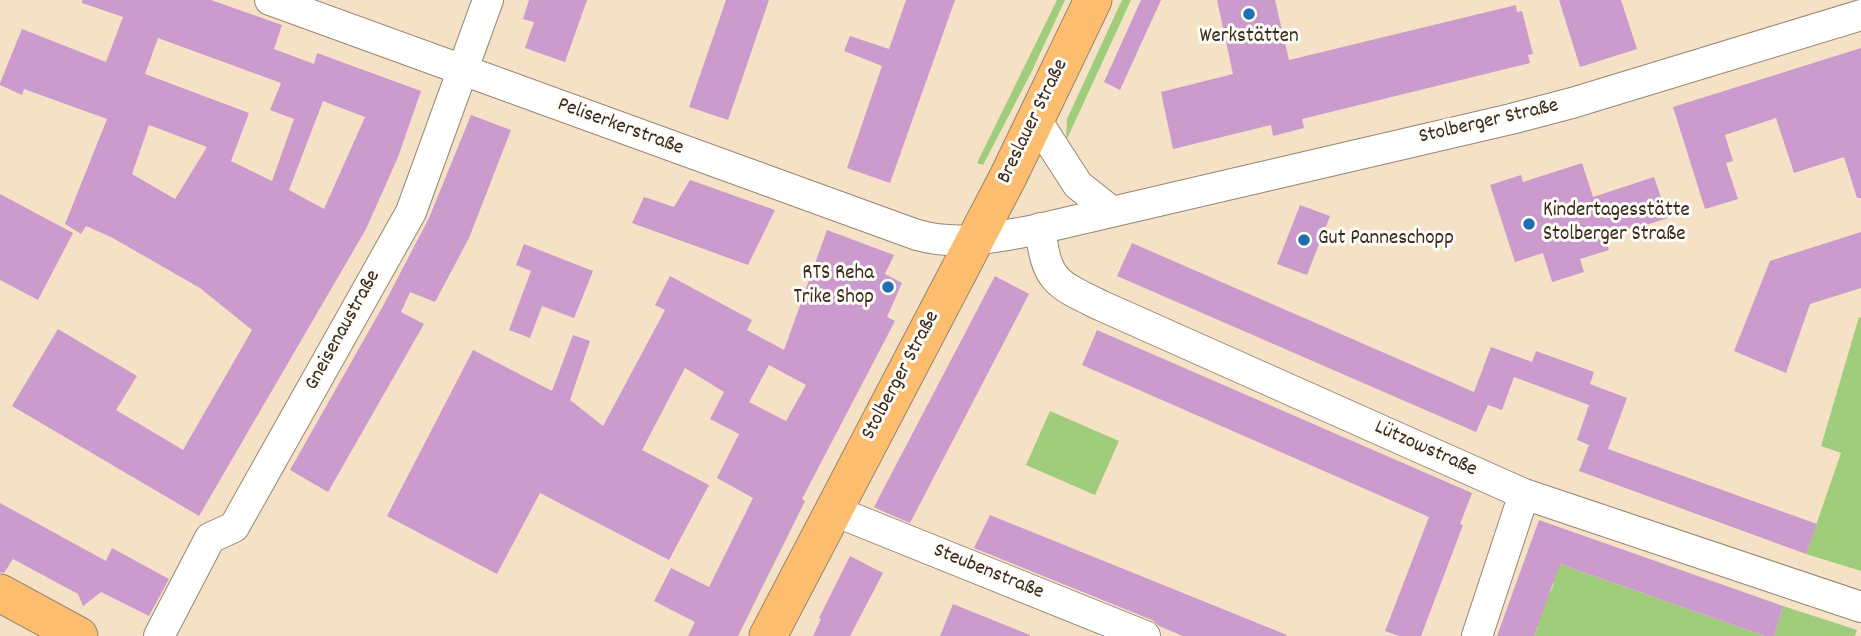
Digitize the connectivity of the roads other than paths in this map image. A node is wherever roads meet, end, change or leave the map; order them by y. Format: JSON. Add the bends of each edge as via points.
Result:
{"nodes":[{"id":1,"x":270,"y":0,"type":"edge"},
{"id":2,"x":488,"y":0,"type":"edge"},
{"id":3,"x":1093,"y":0,"type":"edge"},
{"id":4,"x":1861,"y":15,"type":"edge"},
{"id":5,"x":463,"y":71,"type":"junction"},
{"id":6,"x":1036,"y":120,"type":"junction"},
{"id":7,"x":1111,"y":211,"type":"junction"},
{"id":8,"x":1040,"y":228,"type":"junction"},
{"id":9,"x":972,"y":242,"type":"junction"},
{"id":10,"x":1524,"y":494,"type":"junction"},
{"id":11,"x":832,"y":510,"type":"junction"},
{"id":12,"x":0,"y":593,"type":"edge"},
{"id":13,"x":1861,"y":607,"type":"edge"},
{"id":14,"x":79,"y":636,"type":"edge"},
{"id":15,"x":159,"y":636,"type":"edge"},
{"id":16,"x":768,"y":636,"type":"edge"},
{"id":17,"x":1144,"y":636,"type":"edge"},
{"id":18,"x":1477,"y":636,"type":"edge"}],
"edges":[{"from":1,"to":5,"type":"street","name":"Peliserkerstraße"},
{"from":2,"to":5,"type":"street","name":"Gneisenaustraße"},
{"from":3,"to":6,"type":"main road","name":"Breslauer Straße"},
{"from":4,"to":7,"type":"street","name":"Stolberger Straße","via":[[1572,103]]},
{"from":5,"to":9,"type":"street","name":"Peliserkerstraße","via":[[917,235]]},
{"from":5,"to":15,"type":"street","name":"Gneisenaustraße","via":[[411,212],[234,527],[210,538]]},
{"from":6,"to":7,"type":"street","via":[[1078,185]]},
{"from":6,"to":9,"type":"main road","name":"Breslauer Straße"},
{"from":7,"to":8,"type":"street","name":"Stolberger Straße"},
{"from":8,"to":9,"type":"street","name":"Stolberger Straße"},
{"from":8,"to":10,"type":"street","name":"Lützowstraße","via":[[1044,257],[1063,288]]},
{"from":9,"to":11,"type":"main road","name":"Stolberger Straße"},
{"from":10,"to":13,"type":"street","name":"Lützowstraße"},
{"from":10,"to":18,"type":"street"},
{"from":11,"to":16,"type":"main road","name":"Stolberger Straße"},
{"from":11,"to":17,"type":"street","name":"Steubenstraße"},
{"from":12,"to":14,"type":"main road"}]}
